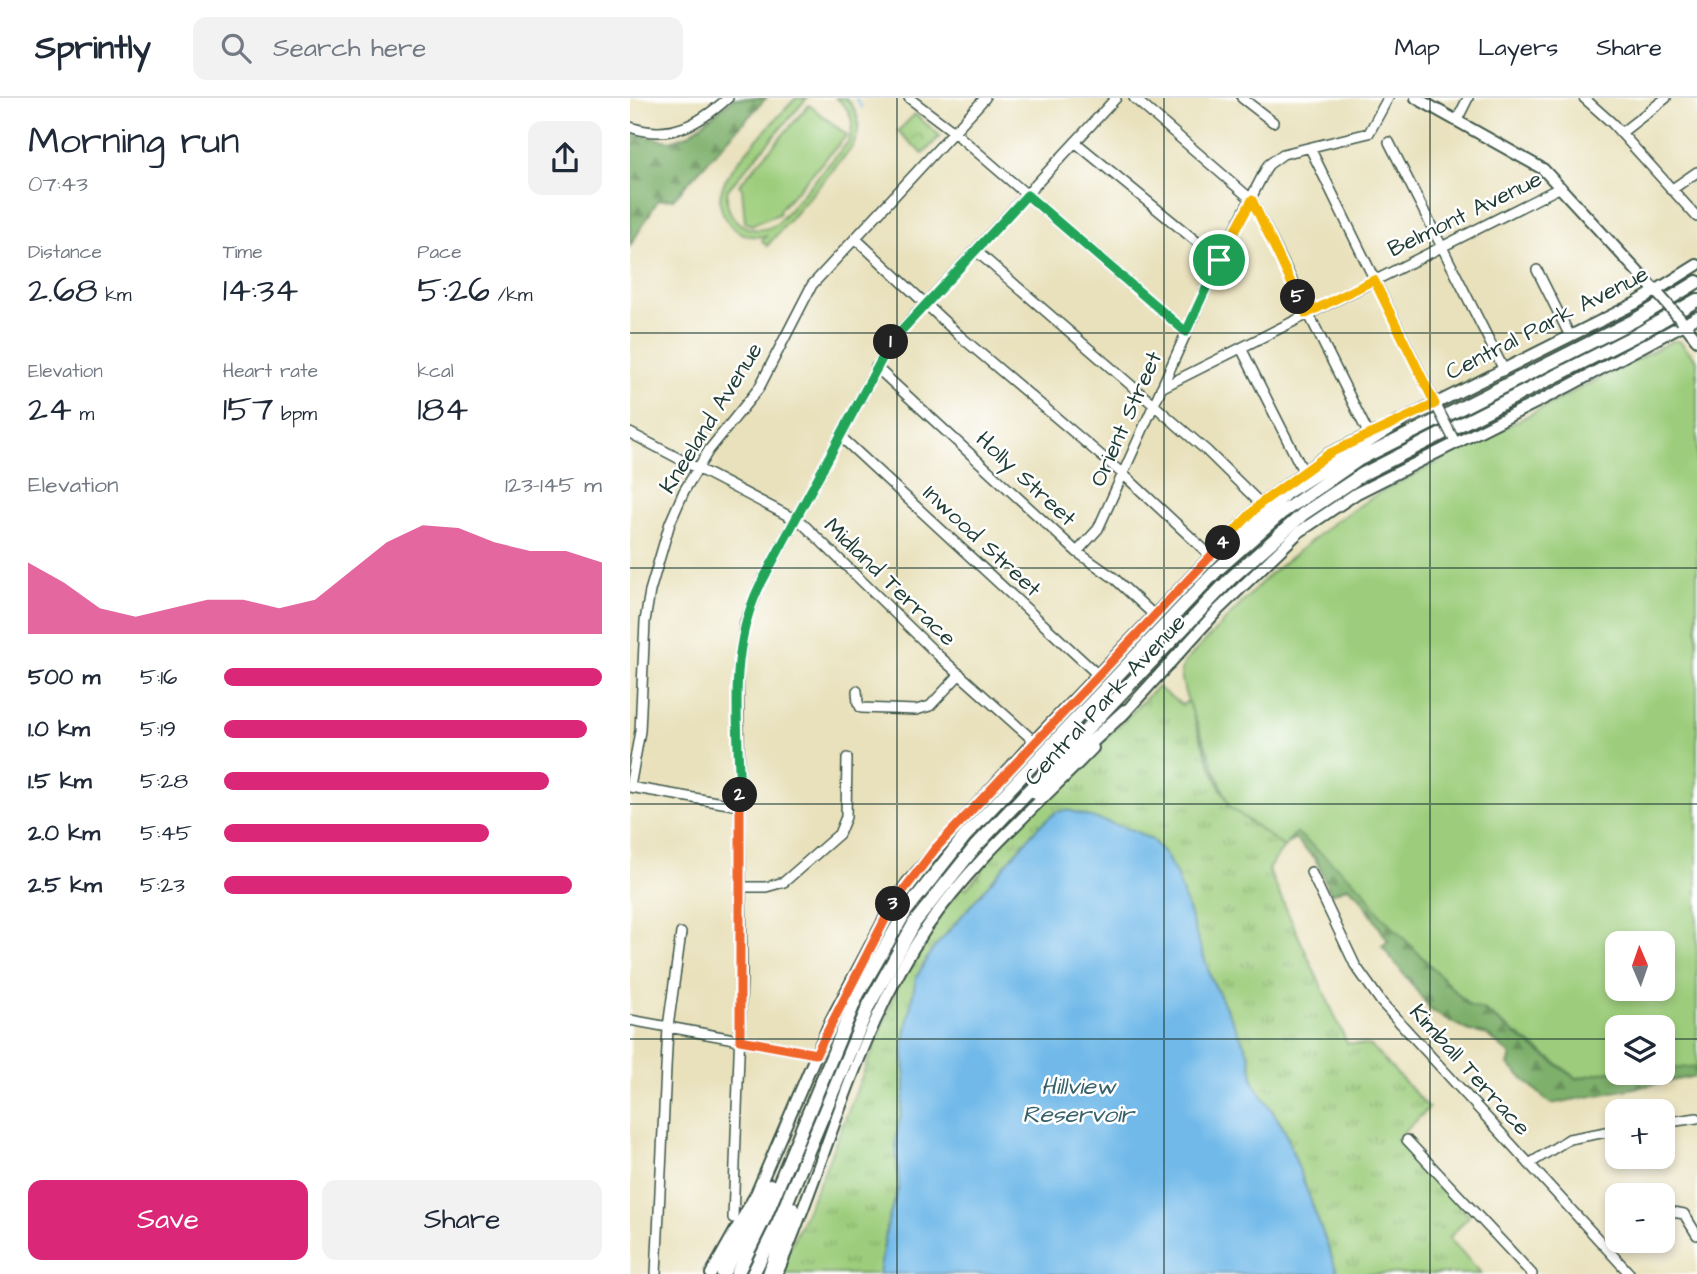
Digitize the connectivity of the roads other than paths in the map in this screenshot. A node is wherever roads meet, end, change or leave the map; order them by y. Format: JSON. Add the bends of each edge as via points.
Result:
{"nodes":[{"id":1,"x":728,"y":98,"type":"edge"},
{"id":2,"x":909,"y":98,"type":"edge"},
{"id":3,"x":985,"y":98,"type":"edge"},
{"id":4,"x":1116,"y":98,"type":"edge"},
{"id":5,"x":1134,"y":98,"type":"edge"},
{"id":6,"x":1242,"y":98,"type":"edge"},
{"id":7,"x":1388,"y":98,"type":"edge"},
{"id":8,"x":1416,"y":98,"type":"edge"},
{"id":9,"x":1468,"y":98,"type":"edge"},
{"id":10,"x":1584,"y":98,"type":"edge"},
{"id":11,"x":1666,"y":98,"type":"edge"},
{"id":12,"x":720,"y":102,"type":"edge"},
{"id":13,"x":1457,"y":120,"type":"junction"},
{"id":14,"x":1273,"y":122,"type":"dead end"},
{"id":15,"x":630,"y":127,"type":"edge"},
{"id":16,"x":954,"y":132,"type":"junction"},
{"id":17,"x":1621,"y":133,"type":"junction"},
{"id":18,"x":1075,"y":142,"type":"junction"},
{"id":19,"x":1389,"y":142,"type":"dead end"},
{"id":20,"x":1310,"y":148,"type":"junction"},
{"id":21,"x":1697,"y":172,"type":"edge"},
{"id":22,"x":1561,"y":187,"type":"junction"},
{"id":23,"x":1671,"y":190,"type":"junction"},
{"id":24,"x":1027,"y":195,"type":"junction"},
{"id":25,"x":1252,"y":200,"type":"junction"},
{"id":26,"x":1697,"y":217,"type":"edge"},
{"id":27,"x":855,"y":238,"type":"junction"},
{"id":28,"x":1442,"y":246,"type":"junction"},
{"id":29,"x":975,"y":250,"type":"junction"},
{"id":30,"x":1219,"y":260,"type":"junction"},
{"id":31,"x":1697,"y":265,"type":"edge"},
{"id":32,"x":1537,"y":270,"type":"dead end"},
{"id":33,"x":1374,"y":280,"type":"junction"},
{"id":34,"x":1697,"y":282,"type":"edge"},
{"id":35,"x":1658,"y":294,"type":"junction"},
{"id":36,"x":1697,"y":300,"type":"edge"},
{"id":37,"x":926,"y":303,"type":"junction"},
{"id":38,"x":1306,"y":314,"type":"junction"},
{"id":39,"x":1697,"y":317,"type":"edge"},
{"id":40,"x":1683,"y":323,"type":"junction"},
{"id":41,"x":1186,"y":332,"type":"junction"},
{"id":42,"x":1570,"y":336,"type":"junction"},
{"id":43,"x":1697,"y":340,"type":"edge"},
{"id":44,"x":1241,"y":348,"type":"junction"},
{"id":45,"x":876,"y":367,"type":"junction"},
{"id":46,"x":1504,"y":370,"type":"junction"},
{"id":47,"x":1161,"y":388,"type":"junction"},
{"id":48,"x":1153,"y":405,"type":"junction"},
{"id":49,"x":1437,"y":407,"type":"junction"},
{"id":50,"x":1399,"y":422,"type":"junction"},
{"id":51,"x":630,"y":433,"type":"edge"},
{"id":52,"x":1369,"y":435,"type":"junction"},
{"id":53,"x":839,"y":436,"type":"junction"},
{"id":54,"x":1454,"y":441,"type":"junction"},
{"id":55,"x":697,"y":468,"type":"junction"},
{"id":56,"x":1303,"y":471,"type":"junction"},
{"id":57,"x":1124,"y":475,"type":"junction"},
{"id":58,"x":1261,"y":503,"type":"junction"},
{"id":59,"x":795,"y":520,"type":"junction"},
{"id":60,"x":1077,"y":552,"type":"junction"},
{"id":61,"x":1211,"y":556,"type":"junction"},
{"id":62,"x":1218,"y":569,"type":"junction"},
{"id":63,"x":1154,"y":615,"type":"junction"},
{"id":64,"x":960,"y":674,"type":"junction"},
{"id":65,"x":1098,"y":675,"type":"junction"},
{"id":66,"x":857,"y":691,"type":"dead end"},
{"id":67,"x":1125,"y":711,"type":"junction"},
{"id":68,"x":1034,"y":741,"type":"junction"},
{"id":69,"x":847,"y":758,"type":"dead end"},
{"id":70,"x":630,"y":787,"type":"edge"},
{"id":71,"x":1017,"y":802,"type":"junction"},
{"id":72,"x":740,"y":806,"type":"junction"},
{"id":73,"x":1311,"y":872,"type":"dead end"},
{"id":74,"x":741,"y":887,"type":"junction"},
{"id":75,"x":681,"y":933,"type":"dead end"},
{"id":76,"x":630,"y":1020,"type":"edge"},
{"id":77,"x":668,"y":1027,"type":"junction"},
{"id":78,"x":740,"y":1040,"type":"junction"},
{"id":79,"x":816,"y":1054,"type":"junction"},
{"id":80,"x":812,"y":1104,"type":"junction"},
{"id":81,"x":827,"y":1104,"type":"junction"},
{"id":82,"x":1697,"y":1118,"type":"edge"},
{"id":83,"x":1675,"y":1121,"type":"edge"},
{"id":84,"x":1605,"y":1132,"type":"edge"},
{"id":85,"x":1407,"y":1140,"type":"dead end"},
{"id":86,"x":1529,"y":1164,"type":"junction"},
{"id":87,"x":1675,"y":1212,"type":"edge"},
{"id":88,"x":733,"y":1218,"type":"dead end"},
{"id":89,"x":1697,"y":1235,"type":"edge"},
{"id":90,"x":656,"y":1274,"type":"edge"},
{"id":91,"x":711,"y":1274,"type":"edge"},
{"id":92,"x":723,"y":1274,"type":"edge"},
{"id":93,"x":737,"y":1274,"type":"edge"},
{"id":94,"x":753,"y":1274,"type":"edge"},
{"id":95,"x":769,"y":1274,"type":"edge"},
{"id":96,"x":777,"y":1274,"type":"edge"},
{"id":97,"x":1532,"y":1274,"type":"edge"},
{"id":98,"x":1630,"y":1274,"type":"edge"}],
"edges":[{"from":1,"to":12,"type":"street"},
{"from":2,"to":16,"type":"street"},
{"from":3,"to":16,"type":"street","name":"Kneeland Avenue"},
{"from":4,"to":18,"type":"street"},
{"from":5,"to":25,"type":"street"},
{"from":6,"to":14,"type":"street"},
{"from":7,"to":20,"type":"street","name":"Orient Street","via":[[1369,133]]},
{"from":8,"to":13,"type":"main road"},
{"from":9,"to":13,"type":"street"},
{"from":10,"to":17,"type":"street"},
{"from":11,"to":17,"type":"street"},
{"from":12,"to":15,"type":"street","via":[[702,120],[678,130],[647,133]]},
{"from":13,"to":22,"type":"main road","via":[[1527,157]]},
{"from":16,"to":24,"type":"street"},
{"from":16,"to":27,"type":"street","name":"Kneeland Avenue"},
{"from":17,"to":23,"type":"street"},
{"from":18,"to":24,"type":"street"},
{"from":18,"to":30,"type":"street"},
{"from":19,"to":28,"type":"street"},
{"from":20,"to":25,"type":"street","name":"Orient Street","via":[[1278,156],[1268,165]]},
{"from":20,"to":33,"type":"street"},
{"from":21,"to":23,"type":"street"},
{"from":22,"to":28,"type":"street","name":"Belmont Avenue"},
{"from":22,"to":35,"type":"main road"},
{"from":23,"to":26,"type":"street"},
{"from":24,"to":29,"type":"street"},
{"from":24,"to":41,"type":"street"},
{"from":25,"to":30,"type":"street","name":"Orient Street"},
{"from":25,"to":38,"type":"street"},
{"from":27,"to":37,"type":"street"},
{"from":27,"to":55,"type":"street","name":"Kneeland Avenue","via":[[812,285],[759,388]]},
{"from":28,"to":33,"type":"street","name":"Belmont Avenue"},
{"from":28,"to":46,"type":"street"},
{"from":29,"to":37,"type":"street"},
{"from":29,"to":48,"type":"street"},
{"from":30,"to":41,"type":"street","name":"Orient Street"},
{"from":31,"to":35,"type":"main road","name":"Central Park Avenue"},
{"from":32,"to":42,"type":"street"},
{"from":33,"to":38,"type":"street","name":"Belmont Avenue"},
{"from":33,"to":49,"type":"street"},
{"from":34,"to":62,"type":"highway","via":[[1655,310],[1349,466],[1281,513]]},
{"from":35,"to":40,"type":"main road","bridge":true},
{"from":35,"to":42,"type":"main road","name":"Central Park Avenue"},
{"from":36,"to":71,"type":"highway","via":[[1373,468],[1303,514],[1240,569]]},
{"from":37,"to":45,"type":"street","via":[[895,336]]},
{"from":37,"to":57,"type":"street"},
{"from":38,"to":44,"type":"street","name":"Belmont Avenue"},
{"from":38,"to":52,"type":"street"},
{"from":39,"to":40,"type":"main road","name":"Central Park Avenue"},
{"from":40,"to":43,"type":"main road"},
{"from":40,"to":54,"type":"main road","name":"Central Park Avenue"},
{"from":41,"to":47,"type":"street","name":"Orient Street"},
{"from":42,"to":46,"type":"main road","name":"Central Park Avenue"},
{"from":44,"to":47,"type":"street","name":"Belmont Avenue"},
{"from":44,"to":56,"type":"street"},
{"from":45,"to":53,"type":"street"},
{"from":45,"to":60,"type":"street","name":"Holly Street"},
{"from":46,"to":49,"type":"main road","name":"Central Park Avenue"},
{"from":47,"to":48,"type":"street","name":"Orient Street"},
{"from":48,"to":57,"type":"street","name":"Orient Street"},
{"from":48,"to":58,"type":"street"},
{"from":49,"to":50,"type":"main road","name":"Central Park Avenue"},
{"from":49,"to":54,"type":"street","bridge":true},
{"from":50,"to":52,"type":"main road","name":"Central Park Avenue"},
{"from":50,"to":62,"type":"highway","via":[[1280,498],[1230,549]]},
{"from":51,"to":55,"type":"street","name":"Midland Terrace"},
{"from":52,"to":56,"type":"main road","name":"Central Park Avenue"},
{"from":53,"to":59,"type":"street"},
{"from":53,"to":65,"type":"street","name":"Inwood Street"},
{"from":54,"to":67,"type":"main road","name":"Central Park Avenue","via":[[1357,493],[1299,532],[1242,585]]},
{"from":55,"to":59,"type":"street","name":"Midland Terrace"},
{"from":55,"to":70,"type":"street","name":"Kneeland Avenue","via":[[670,523],[650,591],[640,732]]},
{"from":56,"to":58,"type":"main road","name":"Central Park Avenue"},
{"from":57,"to":60,"type":"street","name":"Orient Street","via":[[1098,529]]},
{"from":57,"to":61,"type":"street"},
{"from":58,"to":61,"type":"main road","name":"Central Park Avenue"},
{"from":59,"to":64,"type":"street","name":"Midland Terrace"},
{"from":59,"to":72,"type":"street","via":[[755,596],[740,645]]},
{"from":60,"to":63,"type":"street","name":"Holly Street"},
{"from":61,"to":63,"type":"main road","name":"Central Park Avenue"},
{"from":62,"to":80,"type":"highway","via":[[927,882],[869,972]]},
{"from":63,"to":65,"type":"main road","name":"Central Park Avenue"},
{"from":64,"to":66,"type":"street","via":[[930,706],[916,710],[861,708]]},
{"from":64,"to":68,"type":"street","name":"Midland Terrace"},
{"from":65,"to":68,"type":"main road","name":"Central Park Avenue"},
{"from":67,"to":71,"type":"highway","via":[[1036,793]]},
{"from":67,"to":96,"type":"main road","name":"Central Park Avenue","via":[[984,855],[906,959],[870,1034]]},
{"from":68,"to":79,"type":"main road","name":"Central Park Avenue","via":[[907,883]]},
{"from":69,"to":74,"type":"street","via":[[846,817],[839,834],[784,882]]},
{"from":70,"to":72,"type":"street"},
{"from":71,"to":81,"type":"highway","via":[[944,883],[902,942]]},
{"from":72,"to":74,"type":"street"},
{"from":73,"to":86,"type":"street","name":"Kimball Terrace","via":[[1368,985]]},
{"from":74,"to":78,"type":"street"},
{"from":75,"to":77,"type":"street"},
{"from":76,"to":77,"type":"street"},
{"from":77,"to":78,"type":"street"},
{"from":77,"to":90,"type":"street"},
{"from":78,"to":79,"type":"street"},
{"from":78,"to":88,"type":"street"},
{"from":79,"to":91,"type":"main road","name":"Central Park Avenue","via":[[756,1194]]},
{"from":80,"to":92,"type":"highway"},
{"from":80,"to":93,"type":"highway"},
{"from":81,"to":94,"type":"highway"},
{"from":81,"to":95,"type":"highway"},
{"from":82,"to":83,"type":"street"},
{"from":84,"to":86,"type":"street","via":[[1569,1139]]},
{"from":85,"to":97,"type":"street"},
{"from":86,"to":98,"type":"street","name":"Kimball Terrace"},
{"from":87,"to":89,"type":"street","via":[[1684,1214]]}]}
